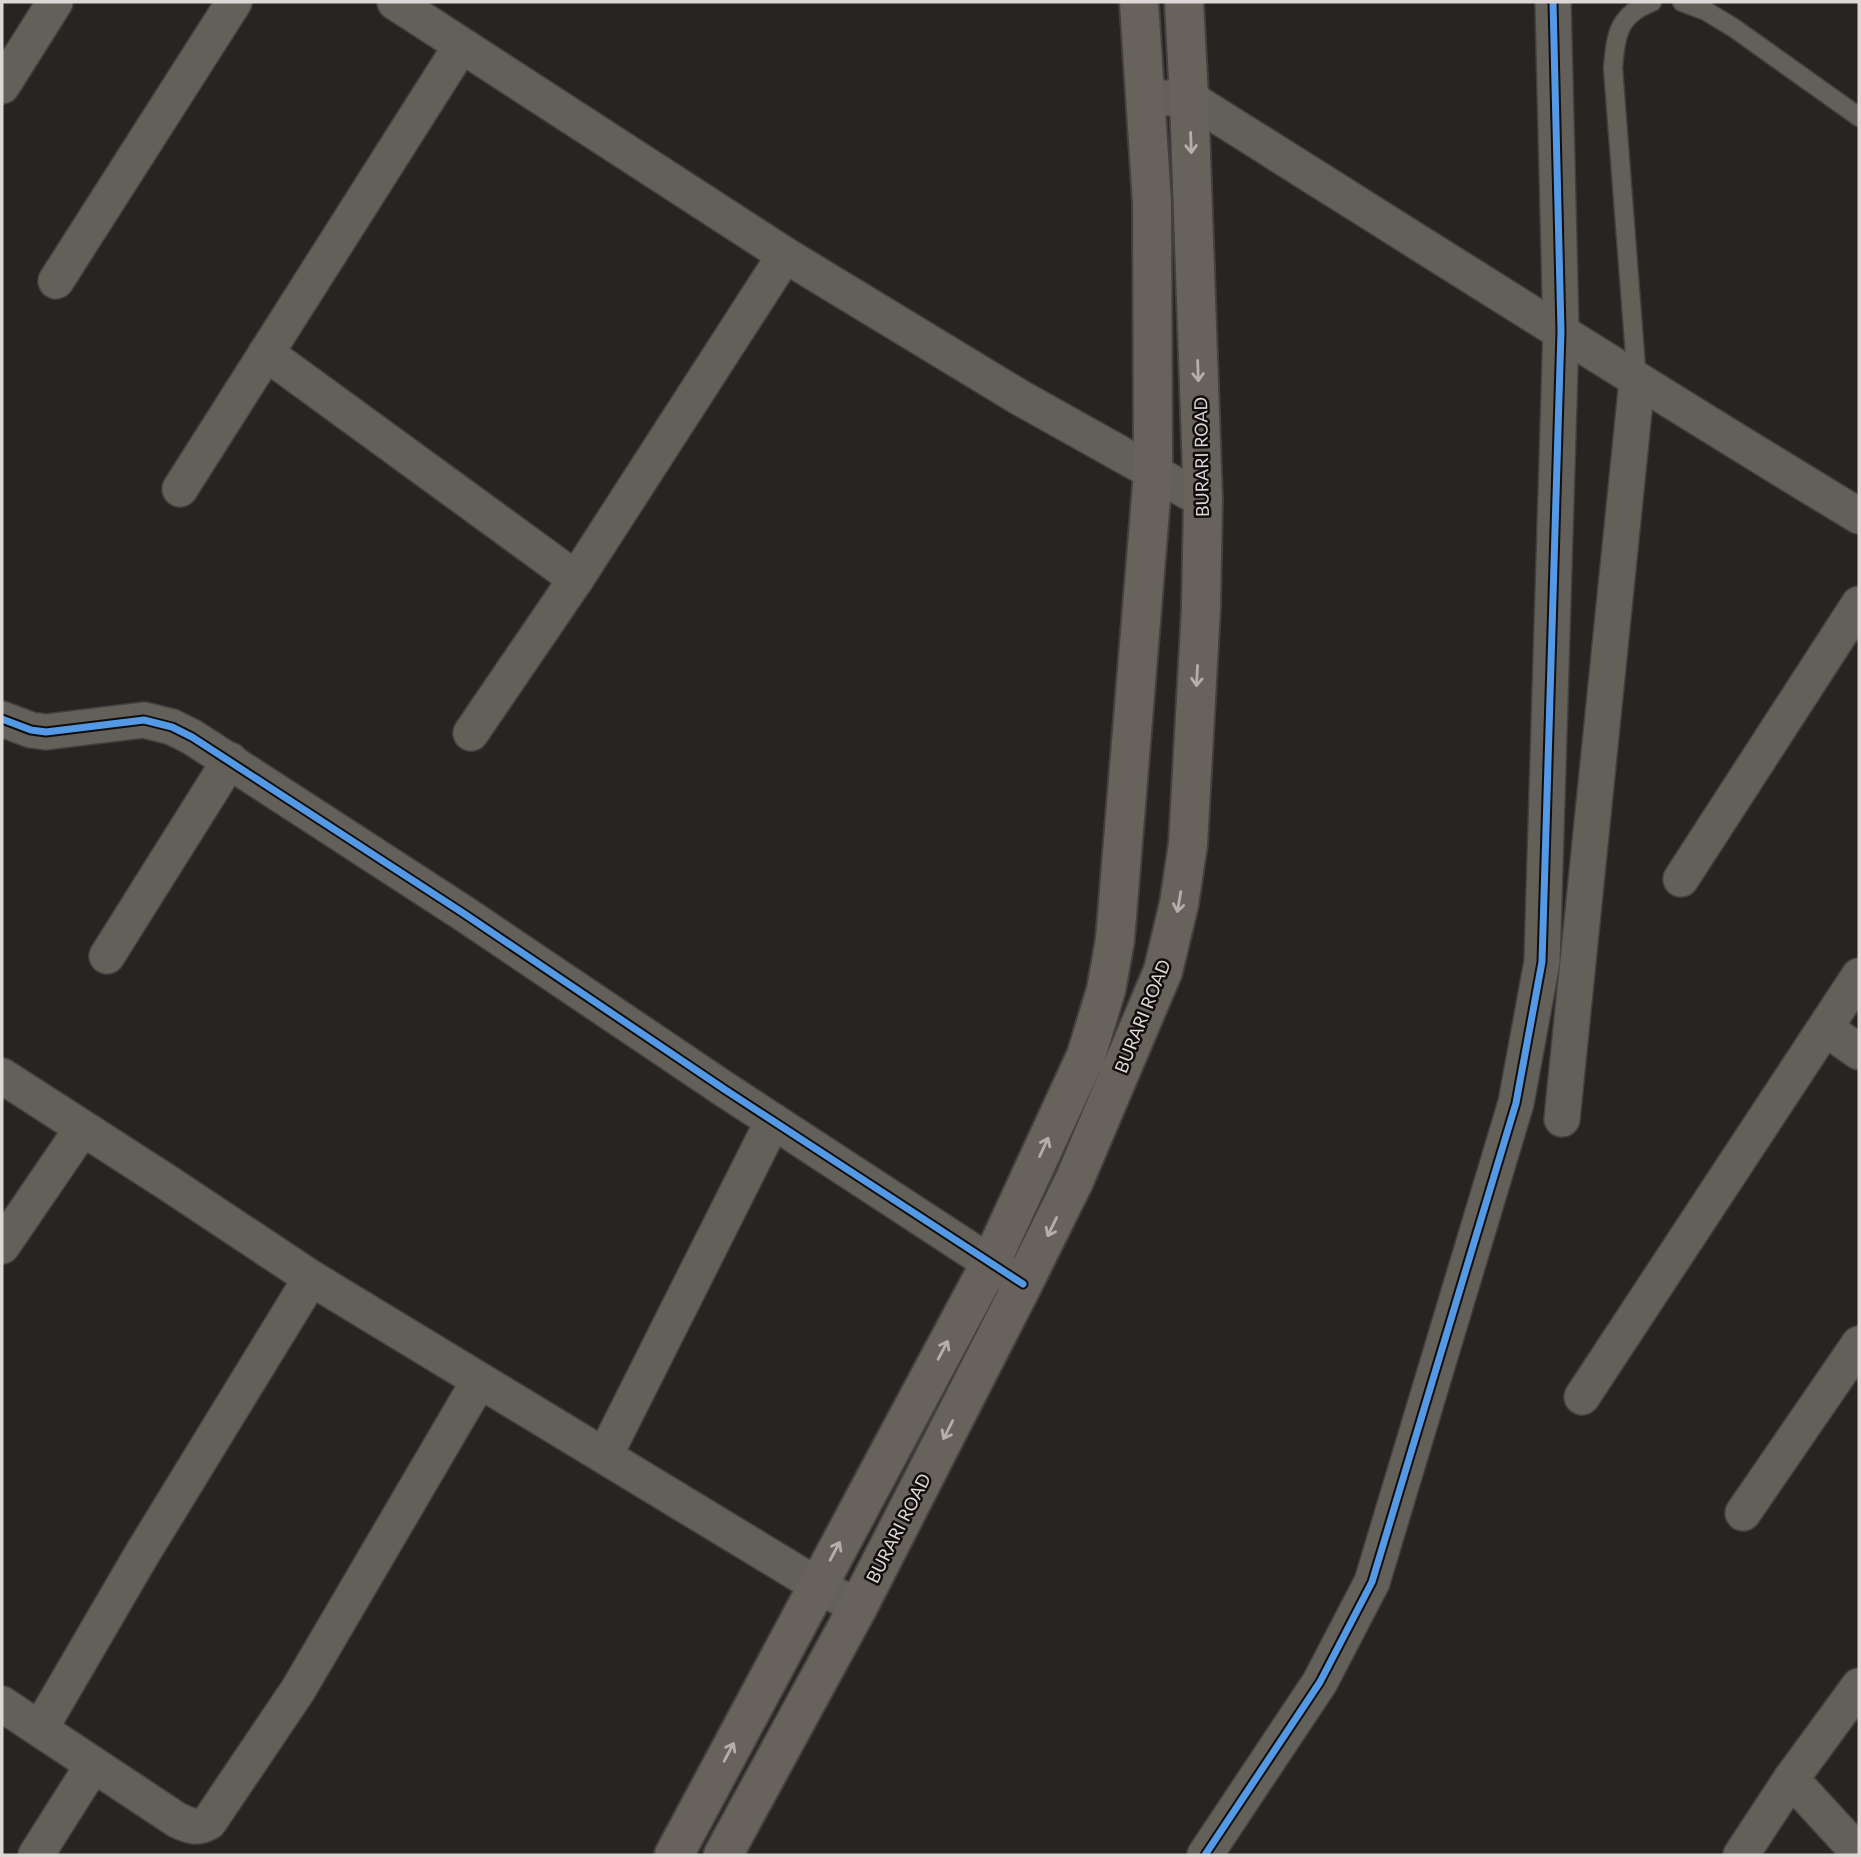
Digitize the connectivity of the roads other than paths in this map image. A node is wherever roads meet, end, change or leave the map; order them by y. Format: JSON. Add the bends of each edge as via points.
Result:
{"nodes":[{"id":1,"x":55,"y":2,"type":"edge"},
{"id":2,"x":234,"y":2,"type":"edge"},
{"id":3,"x":395,"y":2,"type":"edge"},
{"id":4,"x":1139,"y":2,"type":"edge"},
{"id":5,"x":1184,"y":2,"type":"edge"},
{"id":6,"x":1553,"y":2,"type":"edge"},
{"id":7,"x":1652,"y":2,"type":"edge"},
{"id":8,"x":1682,"y":2,"type":"edge"},
{"id":9,"x":461,"y":46,"type":"junction"},
{"id":10,"x":2,"y":86,"type":"edge"},
{"id":11,"x":1145,"y":98,"type":"junction"},
{"id":12,"x":1189,"y":98,"type":"junction"},
{"id":13,"x":1859,"y":117,"type":"edge"},
{"id":14,"x":785,"y":255,"type":"junction"},
{"id":15,"x":56,"y":281,"type":"dead end"},
{"id":16,"x":1572,"y":339,"type":"junction"},
{"id":17,"x":266,"y":353,"type":"junction"},
{"id":18,"x":1627,"y":375,"type":"junction"},
{"id":19,"x":1153,"y":473,"type":"junction"},
{"id":20,"x":180,"y":489,"type":"dead end"},
{"id":21,"x":1203,"y":500,"type":"junction"},
{"id":22,"x":1859,"y":516,"type":"edge"},
{"id":23,"x":576,"y":579,"type":"junction"},
{"id":24,"x":1859,"y":604,"type":"edge"},
{"id":25,"x":2,"y":719,"type":"edge"},
{"id":26,"x":471,"y":733,"type":"dead end"},
{"id":27,"x":230,"y":760,"type":"junction"},
{"id":28,"x":1681,"y":879,"type":"dead end"},
{"id":29,"x":107,"y":956,"type":"dead end"},
{"id":30,"x":1859,"y":976,"type":"edge"},
{"id":31,"x":1825,"y":1028,"type":"junction"},
{"id":32,"x":1859,"y":1052,"type":"edge"},
{"id":33,"x":2,"y":1076,"type":"edge"},
{"id":34,"x":1562,"y":1119,"type":"dead end"},
{"id":35,"x":773,"y":1121,"type":"junction"},
{"id":36,"x":82,"y":1129,"type":"junction"},
{"id":37,"x":2,"y":1246,"type":"edge"},
{"id":38,"x":990,"y":1264,"type":"junction"},
{"id":39,"x":311,"y":1278,"type":"junction"},
{"id":40,"x":1023,"y":1284,"type":"junction"},
{"id":41,"x":1859,"y":1344,"type":"edge"},
{"id":42,"x":479,"y":1381,"type":"junction"},
{"id":43,"x":1583,"y":1397,"type":"dead end"},
{"id":44,"x":605,"y":1455,"type":"junction"},
{"id":45,"x":1743,"y":1513,"type":"dead end"},
{"id":46,"x":817,"y":1585,"type":"junction"},
{"id":47,"x":858,"y":1606,"type":"junction"},
{"id":48,"x":1859,"y":1686,"type":"edge"},
{"id":49,"x":2,"y":1704,"type":"edge"},
{"id":50,"x":40,"y":1729,"type":"junction"},
{"id":51,"x":93,"y":1765,"type":"junction"},
{"id":52,"x":1791,"y":1779,"type":"junction"},
{"id":53,"x":709,"y":1789,"type":"junction"},
{"id":54,"x":749,"y":1808,"type":"junction"},
{"id":55,"x":189,"y":1841,"type":"edge"},
{"id":56,"x":1859,"y":1853,"type":"edge"},
{"id":57,"x":37,"y":1855,"type":"edge"},
{"id":58,"x":674,"y":1855,"type":"edge"},
{"id":59,"x":723,"y":1855,"type":"edge"},
{"id":60,"x":1205,"y":1855,"type":"edge"},
{"id":61,"x":1741,"y":1855,"type":"edge"}],
"edges":[{"from":1,"to":10,"type":"street"},
{"from":2,"to":15,"type":"street"},
{"from":3,"to":9,"type":"street"},
{"from":4,"to":11,"type":"main road","name":"BURARI ROAD"},
{"from":5,"to":12,"type":"main road","name":"BURARI ROAD"},
{"from":6,"to":16,"type":"street"},
{"from":7,"to":18,"type":"lane","via":[[1635,9],[1620,26],[1613,68]]},
{"from":8,"to":13,"type":"lane","via":[[1734,29]]},
{"from":9,"to":14,"type":"street"},
{"from":9,"to":17,"type":"street"},
{"from":11,"to":12,"type":"street"},
{"from":11,"to":19,"type":"main road","name":"BURARI ROAD","via":[[1152,203]]},
{"from":12,"to":16,"type":"street"},
{"from":12,"to":21,"type":"main road","name":"BURARI ROAD","one_way":true},
{"from":14,"to":19,"type":"street"},
{"from":14,"to":23,"type":"street"},
{"from":16,"to":18,"type":"street"},
{"from":16,"to":60,"type":"street","via":[[1542,962],[1516,1103],[1372,1582],[1320,1682]]},
{"from":17,"to":20,"type":"street"},
{"from":17,"to":23,"type":"street"},
{"from":18,"to":22,"type":"street"},
{"from":18,"to":34,"type":"street"},
{"from":19,"to":21,"type":"street"},
{"from":38,"to":19,"type":"main road","name":"BURARI ROAD","one_way":true,"via":[[1086,1056],[1105,990],[1115,940]]},
{"from":21,"to":40,"type":"main road","name":"BURARI ROAD","one_way":true,"via":[[1189,830],[1179,904],[1163,971],[1074,1181]]},
{"from":23,"to":26,"type":"street"},
{"from":24,"to":28,"type":"street"},
{"from":25,"to":27,"type":"street","via":[[46,732],[156,721]]},
{"from":27,"to":29,"type":"street"},
{"from":27,"to":35,"type":"street"},
{"from":30,"to":31,"type":"street"},
{"from":31,"to":32,"type":"street"},
{"from":31,"to":43,"type":"street"},
{"from":33,"to":36,"type":"street"},
{"from":35,"to":38,"type":"street"},
{"from":35,"to":44,"type":"street"},
{"from":36,"to":37,"type":"street"},
{"from":36,"to":39,"type":"street"},
{"from":38,"to":40,"type":"street"},
{"from":46,"to":38,"type":"main road","name":"BURARI ROAD","one_way":true},
{"from":39,"to":42,"type":"street"},
{"from":39,"to":50,"type":"street"},
{"from":40,"to":47,"type":"main road","name":"BURARI ROAD","one_way":true},
{"from":41,"to":45,"type":"street"},
{"from":42,"to":44,"type":"street"},
{"from":42,"to":55,"type":"street","via":[[298,1690],[209,1822]]},
{"from":44,"to":46,"type":"street"},
{"from":46,"to":47,"type":"street"},
{"from":53,"to":46,"type":"main road","name":"BURARI ROAD","one_way":true},
{"from":47,"to":54,"type":"main road","name":"BURARI ROAD"},
{"from":48,"to":52,"type":"street"},
{"from":49,"to":50,"type":"street"},
{"from":50,"to":51,"type":"street"},
{"from":51,"to":55,"type":"street","via":[[177,1820]]},
{"from":51,"to":57,"type":"street"},
{"from":52,"to":56,"type":"street"},
{"from":52,"to":61,"type":"street"},
{"from":53,"to":54,"type":"main road"},
{"from":53,"to":58,"type":"main road","name":"BURARI ROAD"},
{"from":54,"to":59,"type":"main road","name":"BURARI ROAD"}]}
